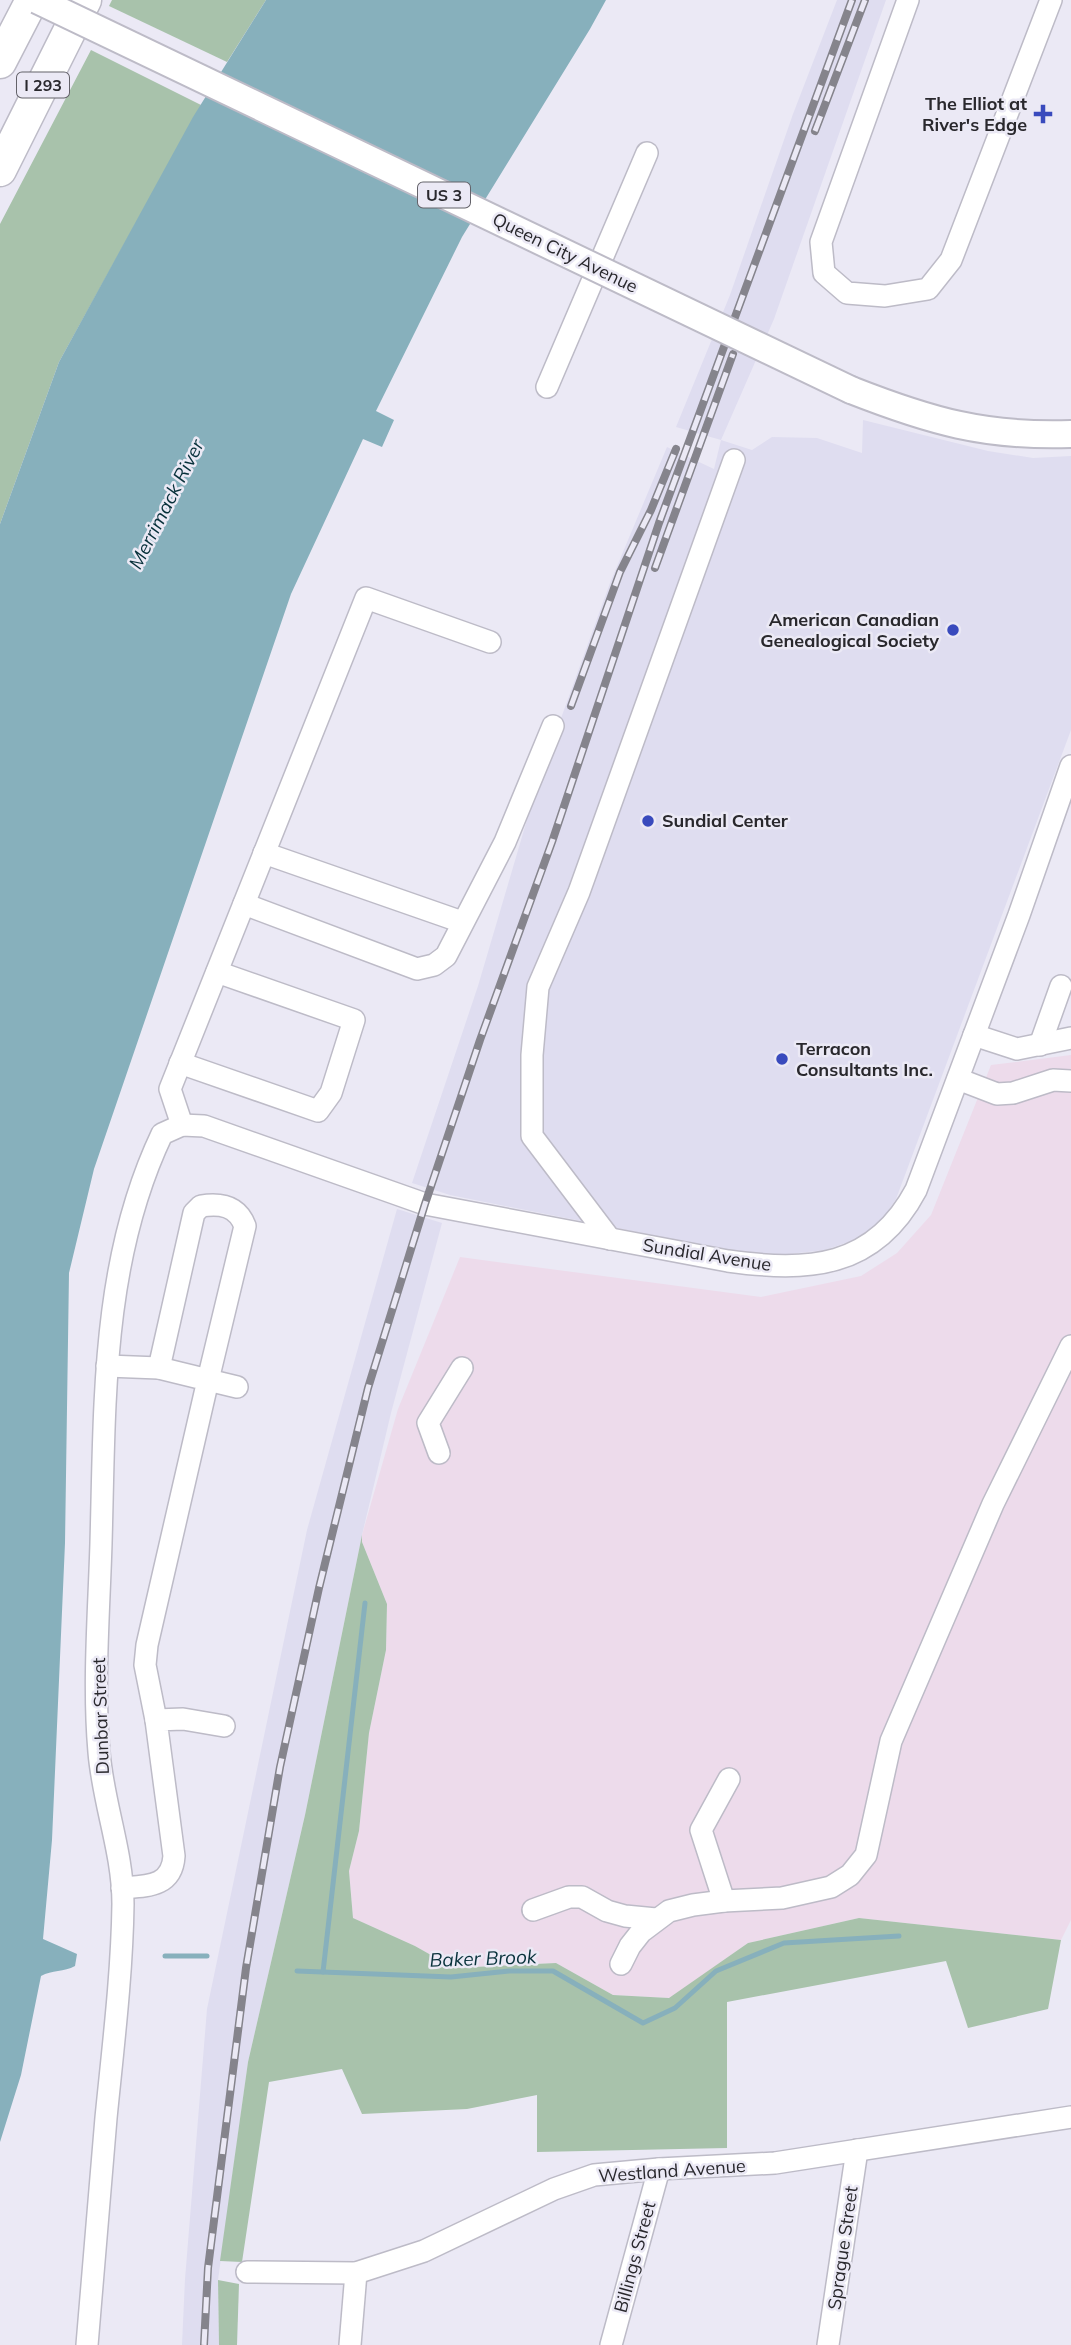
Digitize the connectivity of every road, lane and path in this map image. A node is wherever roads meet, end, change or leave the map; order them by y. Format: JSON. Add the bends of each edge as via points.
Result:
{"nodes":[{"id":1,"x":34,"y":0,"type":"edge"},
{"id":2,"x":85,"y":0,"type":"edge"},
{"id":3,"x":908,"y":0,"type":"edge"},
{"id":4,"x":1051,"y":0,"type":"edge"},
{"id":5,"x":0,"y":62,"type":"edge"},
{"id":6,"x":647,"y":153,"type":"dead end"},
{"id":7,"x":0,"y":170,"type":"edge"},
{"id":8,"x":547,"y":387,"type":"dead end"},
{"id":9,"x":1071,"y":433,"type":"edge"},
{"id":10,"x":734,"y":460,"type":"dead end"},
{"id":11,"x":490,"y":642,"type":"dead end"},
{"id":12,"x":553,"y":726,"type":"dead end"},
{"id":13,"x":1071,"y":766,"type":"edge"},
{"id":14,"x":264,"y":853,"type":"junction"},
{"id":15,"x":244,"y":904,"type":"junction"},
{"id":16,"x":462,"y":922,"type":"junction"},
{"id":17,"x":217,"y":972,"type":"junction"},
{"id":18,"x":1061,"y":986,"type":"dead end"},
{"id":19,"x":974,"y":1035,"type":"junction"},
{"id":20,"x":1071,"y":1038,"type":"edge"},
{"id":21,"x":1040,"y":1045,"type":"junction"},
{"id":22,"x":180,"y":1063,"type":"junction"},
{"id":23,"x":958,"y":1079,"type":"junction"},
{"id":24,"x":1071,"y":1081,"type":"edge"},
{"id":25,"x":183,"y":1125,"type":"junction"},
{"id":26,"x":162,"y":1133,"type":"joint"},
{"id":27,"x":610,"y":1239,"type":"junction"},
{"id":28,"x":1071,"y":1346,"type":"edge"},
{"id":29,"x":107,"y":1366,"type":"junction"},
{"id":30,"x":159,"y":1368,"type":"junction"},
{"id":31,"x":462,"y":1368,"type":"dead end"},
{"id":32,"x":208,"y":1380,"type":"junction"},
{"id":33,"x":237,"y":1387,"type":"dead end"},
{"id":34,"x":439,"y":1452,"type":"dead end"},
{"id":35,"x":156,"y":1720,"type":"junction"},
{"id":36,"x":224,"y":1726,"type":"dead end"},
{"id":37,"x":729,"y":1779,"type":"dead end"},
{"id":38,"x":122,"y":1888,"type":"junction"},
{"id":39,"x":724,"y":1901,"type":"junction"},
{"id":40,"x":533,"y":1910,"type":"dead end"},
{"id":41,"x":656,"y":1919,"type":"junction"},
{"id":42,"x":621,"y":1964,"type":"dead end"},
{"id":43,"x":1071,"y":2117,"type":"edge"},
{"id":44,"x":857,"y":2150,"type":"junction"},
{"id":45,"x":659,"y":2169,"type":"junction"},
{"id":46,"x":247,"y":2272,"type":"dead end"},
{"id":47,"x":356,"y":2273,"type":"junction"},
{"id":48,"x":87,"y":2345,"type":"edge"},
{"id":49,"x":350,"y":2345,"type":"edge"},
{"id":50,"x":611,"y":2345,"type":"edge"},
{"id":51,"x":828,"y":2345,"type":"edge"}],
"edges":[{"from":1,"to":5,"type":"highway","number":"I 293"},
{"from":1,"to":9,"type":"main road","name":"Queen City Avenue","number":"US 3","bridge":true,"via":[[851,390],[971,429]]},
{"from":2,"to":7,"type":"highway","number":"I 293"},
{"from":3,"to":4,"type":"street","via":[[821,242],[824,273],[847,293],[885,296],[928,289],[951,260]]},
{"from":6,"to":8,"type":"street"},
{"from":10,"to":27,"type":"street","via":[[579,891],[538,987],[532,1136]]},
{"from":11,"to":14,"type":"street","via":[[366,598]]},
{"from":12,"to":16,"type":"street","via":[[505,842]]},
{"from":13,"to":19,"type":"street","name":"Sundial Avenue"},
{"from":14,"to":15,"type":"street"},
{"from":14,"to":16,"type":"street"},
{"from":15,"to":16,"type":"street","via":[[417,969],[446,956]]},
{"from":15,"to":17,"type":"street"},
{"from":17,"to":22,"type":"street"},
{"from":17,"to":22,"type":"street","via":[[354,1020],[331,1093],[318,1111]]},
{"from":18,"to":21,"type":"street"},
{"from":19,"to":21,"type":"street","via":[[1017,1049]]},
{"from":19,"to":23,"type":"street","name":"Sundial Avenue"},
{"from":20,"to":21,"type":"street"},
{"from":22,"to":25,"type":"street","via":[[170,1089]]},
{"from":23,"to":24,"type":"street","via":[[997,1094],[1054,1080]]},
{"from":23,"to":27,"type":"street","name":"Sundial Avenue","via":[[906,1209],[876,1241],[856,1252],[814,1264],[771,1267]]},
{"from":25,"to":26,"type":"street","name":"Sundial Avenue"},
{"from":25,"to":27,"type":"street","name":"Sundial Avenue","via":[[229,1133],[425,1204]]},
{"from":26,"to":29,"type":"street","name":"Dunbar Street","via":[[125,1235]]},
{"from":28,"to":39,"type":"street","via":[[993,1504],[894,1734],[866,1855],[850,1875],[831,1887],[782,1898]]},
{"from":29,"to":30,"type":"street"},
{"from":29,"to":38,"type":"street","name":"Dunbar Street","via":[[98,1731]]},
{"from":30,"to":32,"type":"street"},
{"from":30,"to":32,"type":"street","via":[[194,1213],[201,1206],[216,1204],[232,1208],[245,1226]]},
{"from":31,"to":34,"type":"street","via":[[429,1423]]},
{"from":32,"to":33,"type":"street"},
{"from":32,"to":35,"type":"street","via":[[147,1645],[145,1665]]},
{"from":35,"to":36,"type":"street","via":[[183,1718]]},
{"from":35,"to":38,"type":"street","via":[[173,1869],[162,1881]]},
{"from":37,"to":39,"type":"street","via":[[701,1830]]},
{"from":38,"to":48,"type":"street","name":"Dunbar Street","via":[[120,1967]]},
{"from":39,"to":41,"type":"street","via":[[669,1911]]},
{"from":40,"to":41,"type":"street","via":[[582,1898],[607,1911]]},
{"from":41,"to":42,"type":"street","via":[[630,1946]]},
{"from":43,"to":44,"type":"street","name":"Westland Avenue"},
{"from":44,"to":45,"type":"street","name":"Westland Avenue","via":[[764,2164]]},
{"from":44,"to":51,"type":"street","name":"Sprague Street"},
{"from":45,"to":47,"type":"street","name":"Westland Avenue","via":[[615,2172],[554,2189],[424,2251]]},
{"from":45,"to":50,"type":"street","name":"Billings Street"},
{"from":46,"to":47,"type":"street","name":"Westland Avenue"},
{"from":47,"to":49,"type":"street"}]}
